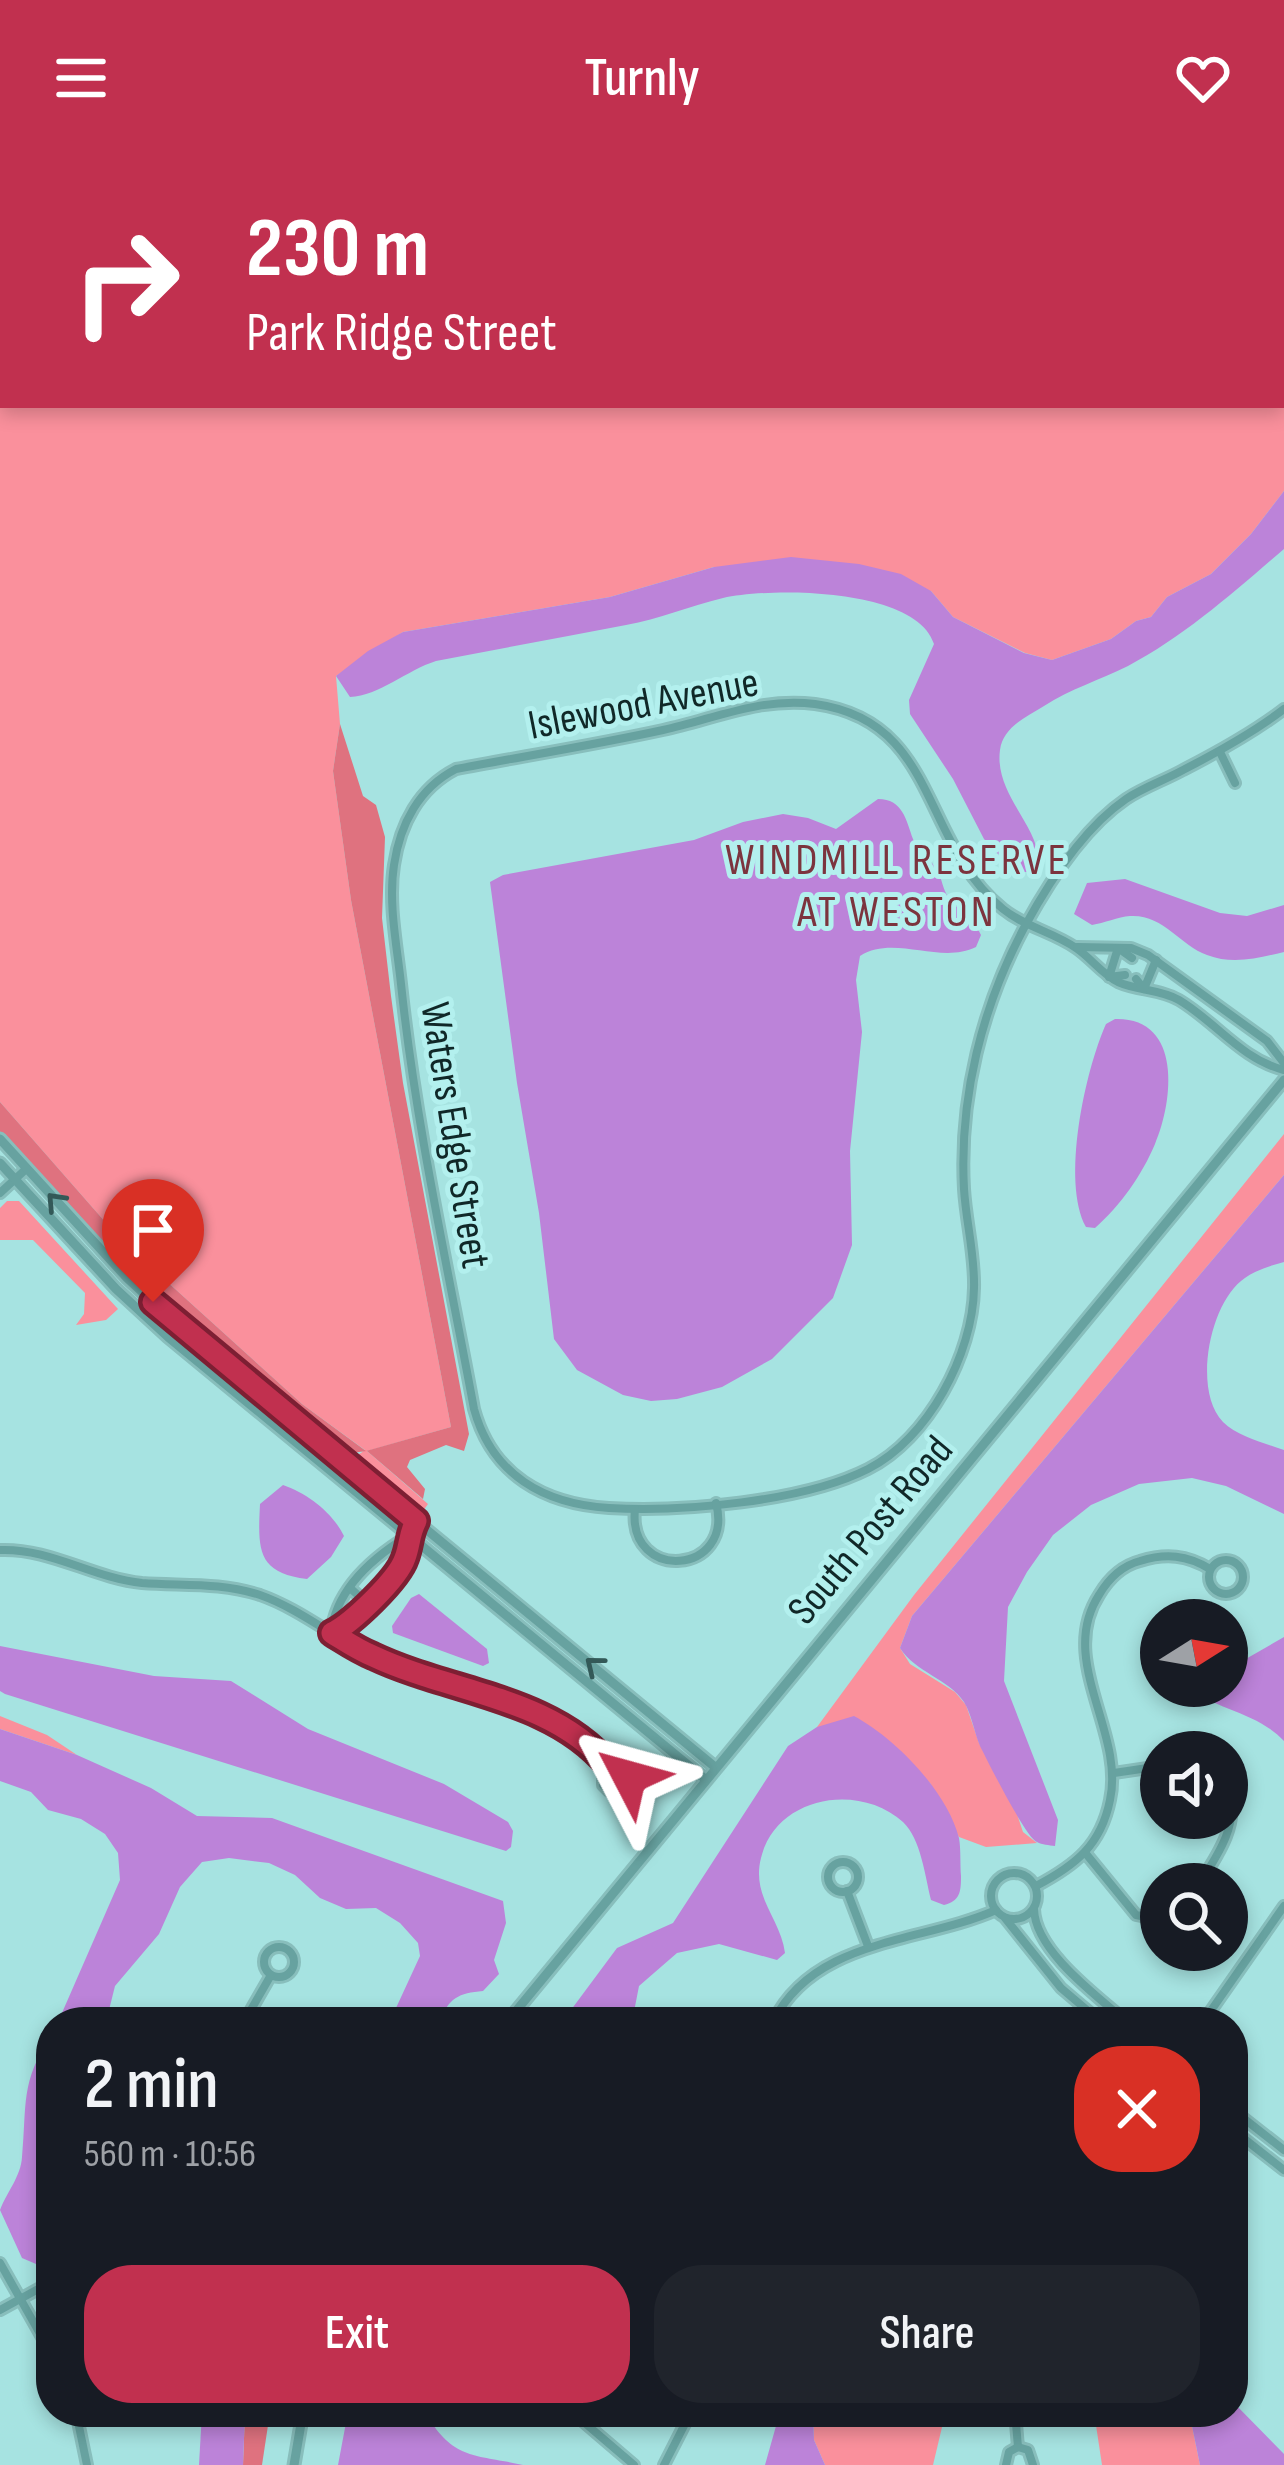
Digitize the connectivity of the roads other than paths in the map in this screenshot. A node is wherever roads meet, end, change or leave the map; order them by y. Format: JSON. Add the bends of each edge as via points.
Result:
{"nodes":[{"id":1,"x":1284,"y":709,"type":"edge"},
{"id":2,"x":1220,"y":752,"type":"junction"},
{"id":3,"x":1235,"y":783,"type":"dead end"},
{"id":4,"x":406,"y":823,"type":"joint"},
{"id":5,"x":1026,"y":924,"type":"junction"},
{"id":6,"x":1076,"y":947,"type":"junction"},
{"id":7,"x":1118,"y":948,"type":"junction"},
{"id":8,"x":1132,"y":958,"type":"dead end"},
{"id":9,"x":1156,"y":961,"type":"junction"},
{"id":10,"x":1143,"y":962,"type":"dead end"},
{"id":11,"x":1125,"y":975,"type":"dead end"},
{"id":12,"x":1109,"y":977,"type":"junction"},
{"id":13,"x":1136,"y":979,"type":"dead end"},
{"id":14,"x":1144,"y":989,"type":"junction"},
{"id":15,"x":1284,"y":1066,"type":"edge"},
{"id":16,"x":1284,"y":1080,"type":"edge"},
{"id":17,"x":0,"y":1139,"type":"edge"},
{"id":18,"x":0,"y":1163,"type":"edge"},
{"id":19,"x":25,"y":1170,"type":"junction"},
{"id":20,"x":14,"y":1180,"type":"junction"},
{"id":21,"x":0,"y":1192,"type":"edge"},
{"id":22,"x":230,"y":1369,"type":"junction"},
{"id":23,"x":220,"y":1381,"type":"junction"},
{"id":24,"x":716,"y":1503,"type":"junction"},
{"id":25,"x":635,"y":1509,"type":"junction"},
{"id":26,"x":416,"y":1521,"type":"junction"},
{"id":27,"x":408,"y":1536,"type":"junction"},
{"id":28,"x":0,"y":1550,"type":"edge"},
{"id":29,"x":1210,"y":1569,"type":"junction"},
{"id":30,"x":350,"y":1588,"type":"junction"},
{"id":31,"x":368,"y":1604,"type":"junction"},
{"id":32,"x":332,"y":1633,"type":"junction"},
{"id":33,"x":609,"y":1766,"type":"dead end"},
{"id":34,"x":715,"y":1767,"type":"junction"},
{"id":35,"x":1140,"y":1769,"type":"edge"},
{"id":36,"x":1114,"y":1773,"type":"junction"},
{"id":37,"x":705,"y":1779,"type":"junction"},
{"id":38,"x":1087,"y":1855,"type":"junction"},
{"id":39,"x":1036,"y":1886,"type":"junction"},
{"id":40,"x":847,"y":1892,"type":"junction"},
{"id":41,"x":1284,"y":1906,"type":"edge"},
{"id":42,"x":1034,"y":1909,"type":"junction"},
{"id":43,"x":1000,"y":1913,"type":"junction"},
{"id":44,"x":1140,"y":1916,"type":"edge"},
{"id":45,"x":868,"y":1946,"type":"junction"},
{"id":46,"x":271,"y":1975,"type":"junction"},
{"id":47,"x":253,"y":2007,"type":"edge"},
{"id":48,"x":519,"y":2007,"type":"edge"},
{"id":49,"x":780,"y":2007,"type":"edge"},
{"id":50,"x":1084,"y":2007,"type":"edge"},
{"id":51,"x":1110,"y":2007,"type":"edge"},
{"id":52,"x":1214,"y":2007,"type":"edge"},
{"id":53,"x":1248,"y":2122,"type":"edge"},
{"id":54,"x":1248,"y":2142,"type":"edge"},
{"id":55,"x":1284,"y":2150,"type":"edge"},
{"id":56,"x":1284,"y":2170,"type":"edge"},
{"id":57,"x":0,"y":2263,"type":"edge"},
{"id":58,"x":36,"y":2290,"type":"edge"},
{"id":59,"x":22,"y":2298,"type":"junction"},
{"id":60,"x":0,"y":2310,"type":"edge"},
{"id":61,"x":36,"y":2325,"type":"edge"},
{"id":62,"x":79,"y":2427,"type":"edge"},
{"id":63,"x":300,"y":2427,"type":"edge"},
{"id":64,"x":590,"y":2427,"type":"edge"},
{"id":65,"x":683,"y":2427,"type":"edge"},
{"id":66,"x":1016,"y":2427,"type":"edge"},
{"id":67,"x":1018,"y":2447,"type":"junction"},
{"id":68,"x":86,"y":2465,"type":"edge"},
{"id":69,"x":294,"y":2465,"type":"edge"},
{"id":70,"x":634,"y":2465,"type":"edge"},
{"id":71,"x":664,"y":2465,"type":"edge"},
{"id":72,"x":1006,"y":2465,"type":"edge"},
{"id":73,"x":1033,"y":2465,"type":"edge"}],
"edges":[{"from":1,"to":2,"type":"street"},
{"from":2,"to":3,"type":"street"},
{"from":2,"to":5,"type":"street","via":[[1107,813]]},
{"from":4,"to":5,"type":"street","name":"Islewood Avenue","via":[[425,792],[456,769],[669,729],[728,710],[811,704],[869,721],[904,750],[966,870]]},
{"from":4,"to":25,"type":"street","name":"Waters Edge Street","via":[[393,885],[408,1047],[474,1409],[492,1454],[516,1478],[550,1498]]},
{"from":5,"to":6,"type":"street","name":"Islewood Avenue"},
{"from":5,"to":24,"type":"street","via":[[994,993],[966,1111],[974,1290],[959,1362],[943,1394],[873,1467],[827,1487]]},
{"from":6,"to":7,"type":"street"},
{"from":6,"to":12,"type":"street"},
{"from":7,"to":8,"type":"street"},
{"from":7,"to":9,"type":"street"},
{"from":7,"to":12,"type":"street"},
{"from":9,"to":10,"type":"street"},
{"from":9,"to":14,"type":"street"},
{"from":9,"to":15,"type":"street","via":[[1252,1028]]},
{"from":11,"to":12,"type":"street"},
{"from":12,"to":14,"type":"street"},
{"from":13,"to":14,"type":"street"},
{"from":14,"to":15,"type":"street","via":[[1183,1002],[1259,1064]]},
{"from":16,"to":34,"type":"street","name":"South Post Road"},
{"from":17,"to":19,"type":"street"},
{"from":18,"to":20,"type":"street"},
{"from":19,"to":20,"type":"street"},
{"from":22,"to":19,"type":"street","one_way":true,"via":[[127,1278]]},
{"from":20,"to":21,"type":"street"},
{"from":20,"to":23,"type":"street","via":[[116,1289]]},
{"from":22,"to":23,"type":"street"},
{"from":22,"to":26,"type":"street"},
{"from":23,"to":27,"type":"street"},
{"from":24,"to":25,"type":"street"},
{"from":24,"to":25,"type":"street","via":[[712,1541],[680,1562],[644,1547]]},
{"from":26,"to":27,"type":"street"},
{"from":34,"to":26,"type":"street","one_way":true},
{"from":27,"to":30,"type":"street"},
{"from":27,"to":31,"type":"street","via":[[405,1559]]},
{"from":27,"to":37,"type":"street"},
{"from":28,"to":32,"type":"street","via":[[49,1555],[139,1582],[237,1588]]},
{"from":29,"to":29,"type":"street","via":[[1218,1593],[1242,1584],[1234,1561]]},
{"from":29,"to":36,"type":"street","via":[[1176,1556],[1129,1564],[1090,1608],[1087,1661]]},
{"from":30,"to":31,"type":"street"},
{"from":30,"to":32,"type":"street"},
{"from":31,"to":32,"type":"street"},
{"from":32,"to":33,"type":"street","via":[[375,1658],[554,1720]]},
{"from":34,"to":37,"type":"street","name":"South Post Road"},
{"from":35,"to":36,"type":"street"},
{"from":36,"to":38,"type":"street"},
{"from":37,"to":48,"type":"street","name":"South Post Road"},
{"from":38,"to":39,"type":"street"},
{"from":38,"to":44,"type":"street"},
{"from":39,"to":42,"type":"street"},
{"from":39,"to":43,"type":"street","via":[[1024,1874],[1002,1876],[991,1893]]},
{"from":40,"to":40,"type":"street","via":[[857,1872],[838,1862],[828,1881]]},
{"from":40,"to":45,"type":"street"},
{"from":41,"to":52,"type":"street"},
{"from":42,"to":43,"type":"street","via":[[1019,1919]]},
{"from":42,"to":51,"type":"street","via":[[1063,1964]]},
{"from":43,"to":45,"type":"street"},
{"from":43,"to":50,"type":"street"},
{"from":45,"to":49,"type":"street","via":[[825,1968]]},
{"from":46,"to":46,"type":"street","via":[[292,1970],[287,1949],[266,1954]]},
{"from":46,"to":47,"type":"street"},
{"from":53,"to":55,"type":"street"},
{"from":54,"to":56,"type":"street"},
{"from":57,"to":59,"type":"street"},
{"from":58,"to":59,"type":"street"},
{"from":59,"to":60,"type":"street"},
{"from":59,"to":61,"type":"street"},
{"from":62,"to":68,"type":"street"},
{"from":63,"to":69,"type":"street"},
{"from":64,"to":70,"type":"street"},
{"from":65,"to":71,"type":"street"},
{"from":66,"to":67,"type":"street"},
{"from":67,"to":72,"type":"street"},
{"from":67,"to":73,"type":"street"}]}
